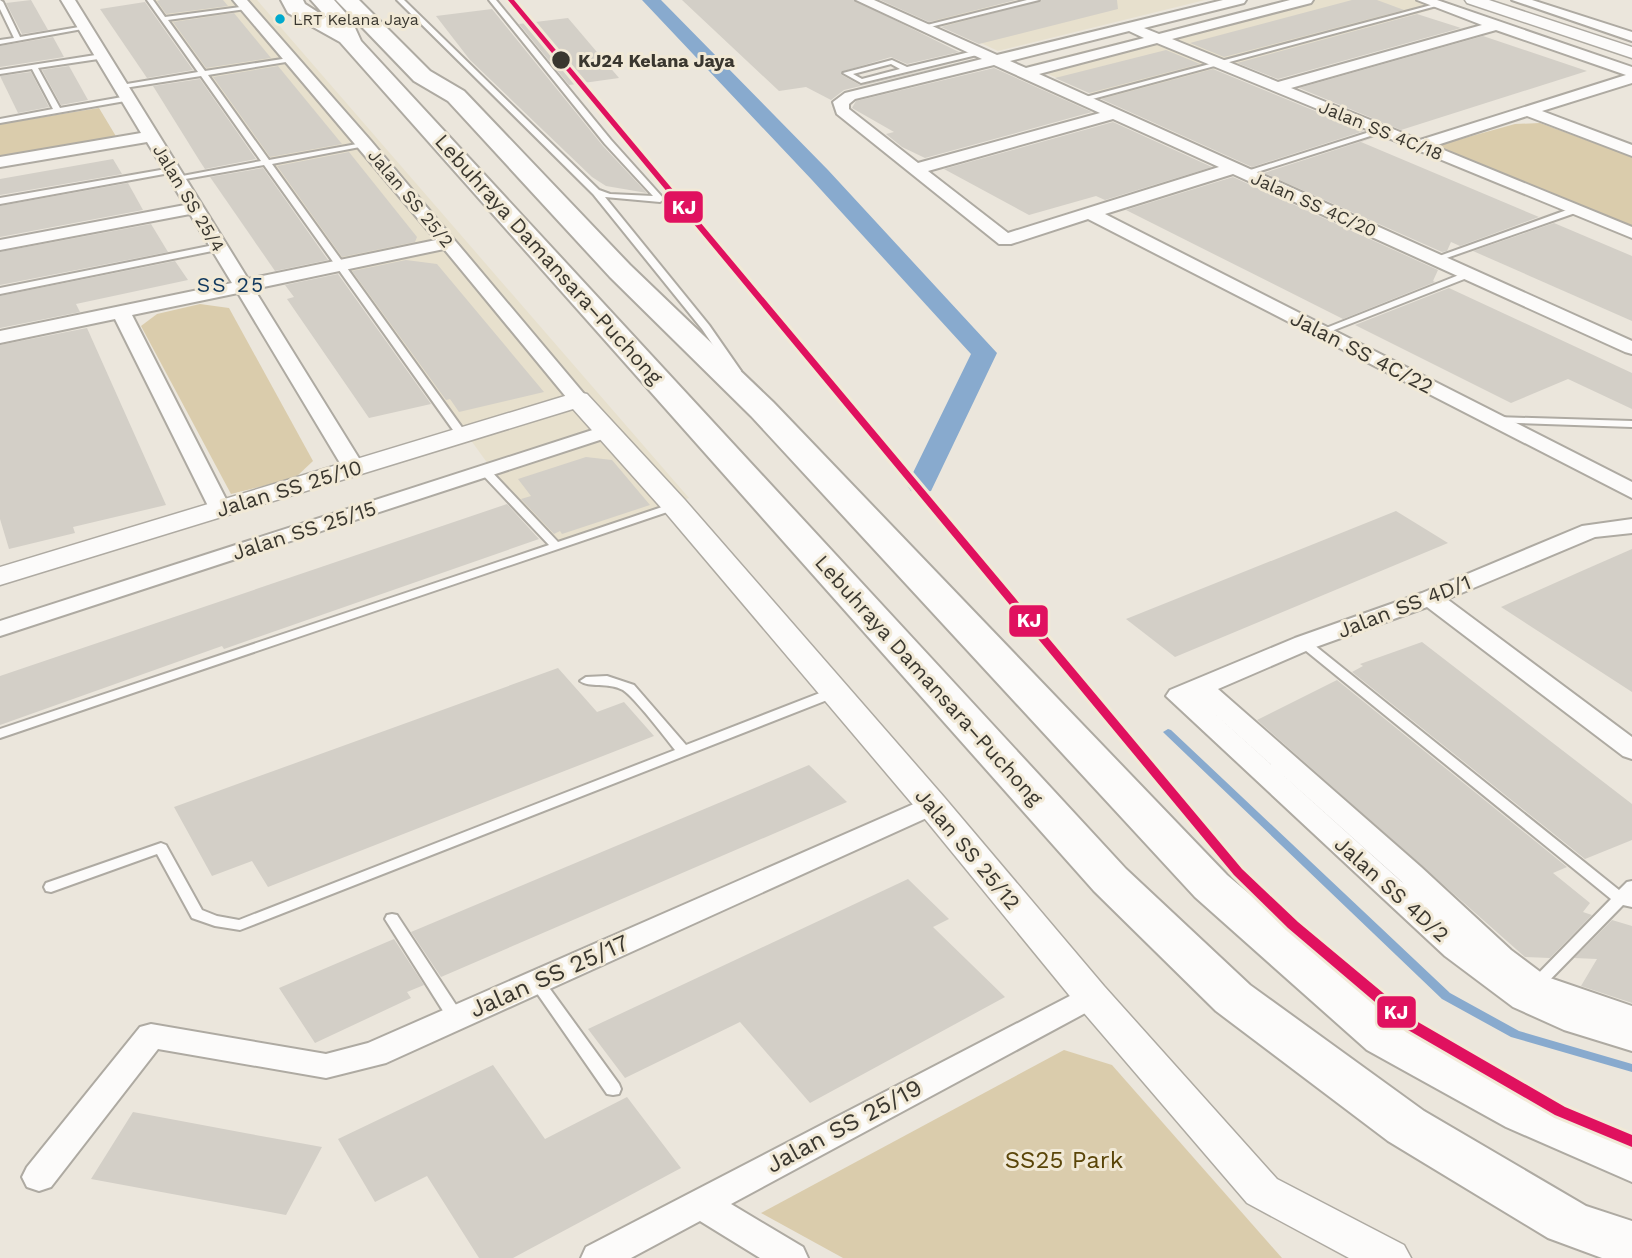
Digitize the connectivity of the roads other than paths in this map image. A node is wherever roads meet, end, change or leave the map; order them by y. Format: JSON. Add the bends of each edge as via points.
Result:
{"nodes":[{"id":1,"x":150,"y":0,"type":"edge"},
{"id":2,"x":292,"y":0,"type":"edge"},
{"id":3,"x":322,"y":0,"type":"edge"},
{"id":4,"x":347,"y":0,"type":"edge"},
{"id":5,"x":376,"y":0,"type":"edge"},
{"id":6,"x":400,"y":0,"type":"edge"},
{"id":7,"x":492,"y":0,"type":"edge"},
{"id":8,"x":897,"y":0,"type":"edge"},
{"id":9,"x":1035,"y":0,"type":"edge"},
{"id":10,"x":1238,"y":0,"type":"edge"},
{"id":11,"x":1307,"y":0,"type":"edge"},
{"id":12,"x":1474,"y":0,"type":"edge"},
{"id":13,"x":1520,"y":0,"type":"edge"},
{"id":14,"x":0,"y":2,"type":"edge"},
{"id":15,"x":73,"y":2,"type":"edge"},
{"id":16,"x":1430,"y":2,"type":"edge"},
{"id":17,"x":243,"y":3,"type":"edge"},
{"id":18,"x":868,"y":3,"type":"edge"},
{"id":19,"x":163,"y":19,"type":"junction"},
{"id":20,"x":1497,"y":25,"type":"junction"},
{"id":21,"x":922,"y":27,"type":"junction"},
{"id":22,"x":1130,"y":27,"type":"junction"},
{"id":23,"x":85,"y":28,"type":"junction"},
{"id":24,"x":18,"y":39,"type":"junction"},
{"id":25,"x":1158,"y":39,"type":"junction"},
{"id":26,"x":1632,"y":41,"type":"edge"},
{"id":27,"x":0,"y":42,"type":"edge"},
{"id":28,"x":351,"y":43,"type":"junction"},
{"id":29,"x":999,"y":43,"type":"dead end"},
{"id":30,"x":975,"y":51,"type":"junction"},
{"id":31,"x":102,"y":55,"type":"junction"},
{"id":32,"x":292,"y":59,"type":"junction"},
{"id":33,"x":996,"y":61,"type":"junction"},
{"id":34,"x":1218,"y":63,"type":"junction"},
{"id":35,"x":34,"y":66,"type":"junction"},
{"id":36,"x":907,"y":70,"type":"junction"},
{"id":37,"x":0,"y":72,"type":"edge"},
{"id":38,"x":1632,"y":72,"type":"edge"},
{"id":39,"x":203,"y":74,"type":"junction"},
{"id":40,"x":1025,"y":74,"type":"junction"},
{"id":41,"x":1632,"y":78,"type":"edge"},
{"id":42,"x":1277,"y":88,"type":"junction"},
{"id":43,"x":125,"y":93,"type":"junction"},
{"id":44,"x":456,"y":96,"type":"junction"},
{"id":45,"x":1082,"y":99,"type":"junction"},
{"id":46,"x":58,"y":110,"type":"junction"},
{"id":47,"x":1527,"y":111,"type":"junction"},
{"id":48,"x":1114,"y":114,"type":"junction"},
{"id":49,"x":0,"y":121,"type":"edge"},
{"id":50,"x":1382,"y":131,"type":"junction"},
{"id":51,"x":151,"y":136,"type":"junction"},
{"id":52,"x":365,"y":144,"type":"junction"},
{"id":53,"x":1418,"y":146,"type":"junction"},
{"id":54,"x":1632,"y":151,"type":"edge"},
{"id":55,"x":0,"y":162,"type":"edge"},
{"id":56,"x":267,"y":162,"type":"junction"},
{"id":57,"x":1240,"y":171,"type":"junction"},
{"id":58,"x":932,"y":172,"type":"junction"},
{"id":59,"x":174,"y":174,"type":"junction"},
{"id":60,"x":596,"y":192,"type":"junction"},
{"id":61,"x":0,"y":201,"type":"edge"},
{"id":62,"x":195,"y":208,"type":"junction"},
{"id":63,"x":1575,"y":210,"type":"junction"},
{"id":64,"x":1091,"y":214,"type":"junction"},
{"id":65,"x":1632,"y":233,"type":"edge"},
{"id":66,"x":448,"y":243,"type":"junction"},
{"id":67,"x":0,"y":245,"type":"edge"},
{"id":68,"x":219,"y":247,"type":"junction"},
{"id":69,"x":1435,"y":259,"type":"junction"},
{"id":70,"x":341,"y":266,"type":"junction"},
{"id":71,"x":1469,"y":274,"type":"junction"},
{"id":72,"x":243,"y":286,"type":"junction"},
{"id":73,"x":0,"y":291,"type":"edge"},
{"id":74,"x":121,"y":312,"type":"junction"},
{"id":75,"x":1321,"y":331,"type":"junction"},
{"id":76,"x":0,"y":337,"type":"edge"},
{"id":77,"x":1632,"y":348,"type":"edge"},
{"id":78,"x":578,"y":399,"type":"junction"},
{"id":79,"x":762,"y":409,"type":"junction"},
{"id":80,"x":1494,"y":420,"type":"junction"},
{"id":81,"x":1632,"y":425,"type":"edge"},
{"id":82,"x":608,"y":431,"type":"junction"},
{"id":83,"x":462,"y":435,"type":"junction"},
{"id":84,"x":354,"y":468,"type":"junction"},
{"id":85,"x":485,"y":471,"type":"junction"},
{"id":86,"x":1632,"y":491,"type":"edge"},
{"id":87,"x":675,"y":506,"type":"junction"},
{"id":88,"x":220,"y":509,"type":"junction"},
{"id":89,"x":1632,"y":526,"type":"edge"},
{"id":90,"x":556,"y":546,"type":"junction"},
{"id":91,"x":0,"y":576,"type":"edge"},
{"id":92,"x":1430,"y":598,"type":"junction"},
{"id":93,"x":0,"y":629,"type":"edge"},
{"id":94,"x":1304,"y":643,"type":"junction"},
{"id":95,"x":586,"y":681,"type":"dead end"},
{"id":96,"x":1189,"y":691,"type":"joint"},
{"id":97,"x":835,"y":692,"type":"junction"},
{"id":98,"x":0,"y":734,"type":"edge"},
{"id":99,"x":1632,"y":750,"type":"edge"},
{"id":100,"x":684,"y":751,"type":"junction"},
{"id":101,"x":932,"y":805,"type":"junction"},
{"id":102,"x":1632,"y":886,"type":"edge"},
{"id":103,"x":51,"y":887,"type":"dead end"},
{"id":104,"x":1626,"y":900,"type":"edge"},
{"id":105,"x":392,"y":919,"type":"dead end"},
{"id":106,"x":537,"y":982,"type":"junction"},
{"id":107,"x":1530,"y":992,"type":"junction"},
{"id":108,"x":1091,"y":996,"type":"junction"},
{"id":109,"x":456,"y":1018,"type":"junction"},
{"id":110,"x":1632,"y":1018,"type":"edge"},
{"id":111,"x":1632,"y":1039,"type":"edge"},
{"id":112,"x":613,"y":1090,"type":"dead end"},
{"id":113,"x":1632,"y":1160,"type":"edge"},
{"id":114,"x":39,"y":1177,"type":"dead end"},
{"id":115,"x":699,"y":1203,"type":"junction"},
{"id":116,"x":1632,"y":1245,"type":"edge"},
{"id":117,"x":599,"y":1258,"type":"edge"},
{"id":118,"x":790,"y":1258,"type":"edge"},
{"id":119,"x":1389,"y":1258,"type":"edge"}],
"edges":[{"from":1,"to":19,"type":"lane"},
{"from":2,"to":28,"type":"highway","via":[[296,8]]},
{"from":3,"to":28,"type":"highway","name":"Lebuhraya Damansara–Puchong","via":[[340,19]]},
{"from":4,"to":44,"type":"highway","name":"Lebuhraya Damansara–Puchong","via":[[422,76]]},
{"from":5,"to":44,"type":"highway","via":[[446,71]]},
{"from":6,"to":60,"type":"lane"},
{"from":7,"to":60,"type":"lane","via":[[660,199]]},
{"from":8,"to":18,"type":"street"},
{"from":9,"to":21,"type":"lane"},
{"from":10,"to":22,"type":"street"},
{"from":11,"to":25,"type":"street"},
{"from":12,"to":26,"type":"street","via":[[1608,45]]},
{"from":13,"to":26,"type":"street"},
{"from":14,"to":24,"type":"lane"},
{"from":15,"to":23,"type":"street","name":"Jalan SS 25/4"},
{"from":16,"to":20,"type":"street"},
{"from":16,"to":34,"type":"lane"},
{"from":17,"to":19,"type":"lane"},
{"from":17,"to":32,"type":"street","name":"Jalan SS 25/2"},
{"from":18,"to":21,"type":"street","name":"Jalan SS 4C/20"},
{"from":19,"to":39,"type":"lane"},
{"from":20,"to":38,"type":"street"},
{"from":20,"to":42,"type":"street"},
{"from":21,"to":30,"type":"street","name":"Jalan SS 4C/20"},
{"from":22,"to":25,"type":"street","name":"Jalan SS 4C/18"},
{"from":22,"to":33,"type":"street"},
{"from":23,"to":24,"type":"lane"},
{"from":23,"to":31,"type":"street","name":"Jalan SS 25/4"},
{"from":24,"to":27,"type":"lane"},
{"from":25,"to":34,"type":"street","name":"Jalan SS 4C/18"},
{"from":25,"to":40,"type":"street"},
{"from":28,"to":116,"type":"highway","name":"Lebuhraya Damansara–Puchong","via":[[1110,880],[1233,998],[1406,1126],[1567,1222]]},
{"from":29,"to":30,"type":"street"},
{"from":30,"to":33,"type":"street","name":"Jalan SS 4C/20"},
{"from":30,"to":36,"type":"lane"},
{"from":31,"to":35,"type":"lane"},
{"from":31,"to":43,"type":"street","name":"Jalan SS 25/4"},
{"from":32,"to":39,"type":"lane"},
{"from":32,"to":52,"type":"street","name":"Jalan SS 25/2"},
{"from":33,"to":40,"type":"street","name":"Jalan SS 4C/20"},
{"from":33,"to":58,"type":"street","via":[[841,102],[842,111],[916,169]]},
{"from":34,"to":42,"type":"street","name":"Jalan SS 4C/18"},
{"from":34,"to":45,"type":"lane"},
{"from":35,"to":37,"type":"lane"},
{"from":35,"to":46,"type":"lane"},
{"from":36,"to":36,"type":"lane","via":[[861,81],[847,73],[892,62]]},
{"from":39,"to":43,"type":"lane"},
{"from":39,"to":56,"type":"lane"},
{"from":40,"to":45,"type":"street","name":"Jalan SS 4C/20"},
{"from":41,"to":47,"type":"street"},
{"from":42,"to":50,"type":"street","name":"Jalan SS 4C/18"},
{"from":43,"to":46,"type":"lane"},
{"from":43,"to":51,"type":"street","name":"Jalan SS 25/4"},
{"from":44,"to":79,"type":"highway","name":"Lebuhraya Damansara–Puchong","via":[[620,271]]},
{"from":45,"to":48,"type":"street","name":"Jalan SS 4C/20"},
{"from":46,"to":49,"type":"lane"},
{"from":47,"to":53,"type":"street"},
{"from":47,"to":54,"type":"street"},
{"from":48,"to":57,"type":"street","name":"Jalan SS 4C/20"},
{"from":48,"to":58,"type":"street"},
{"from":50,"to":53,"type":"street","name":"Jalan SS 4C/18"},
{"from":50,"to":57,"type":"lane"},
{"from":51,"to":55,"type":"street"},
{"from":51,"to":59,"type":"street","name":"Jalan SS 25/4"},
{"from":52,"to":56,"type":"lane"},
{"from":52,"to":66,"type":"street","name":"Jalan SS 25/2"},
{"from":53,"to":63,"type":"street","name":"Jalan SS 4C/18"},
{"from":56,"to":59,"type":"lane"},
{"from":56,"to":70,"type":"lane"},
{"from":57,"to":64,"type":"street"},
{"from":57,"to":69,"type":"street","name":"Jalan SS 4C/20"},
{"from":58,"to":64,"type":"street","via":[[1005,240]]},
{"from":59,"to":61,"type":"lane"},
{"from":59,"to":62,"type":"street","name":"Jalan SS 25/4"},
{"from":60,"to":79,"type":"lane","via":[[706,327]]},
{"from":62,"to":67,"type":"street"},
{"from":62,"to":68,"type":"street","name":"Jalan SS 25/4"},
{"from":63,"to":65,"type":"street","name":"Jalan SS 4C/18"},
{"from":63,"to":69,"type":"lane"},
{"from":64,"to":75,"type":"street","name":"Jalan SS 4C/22"},
{"from":66,"to":70,"type":"street"},
{"from":66,"to":78,"type":"street","name":"Jalan SS 25/2"},
{"from":68,"to":72,"type":"street","name":"Jalan SS 25/4"},
{"from":68,"to":73,"type":"lane"},
{"from":69,"to":71,"type":"street","name":"Jalan SS 4C/20"},
{"from":70,"to":72,"type":"street"},
{"from":70,"to":83,"type":"lane"},
{"from":71,"to":75,"type":"lane"},
{"from":71,"to":77,"type":"street","name":"Jalan SS 4C/20"},
{"from":72,"to":74,"type":"street"},
{"from":72,"to":84,"type":"street","name":"Jalan SS 25/4"},
{"from":74,"to":76,"type":"street"},
{"from":74,"to":88,"type":"street"},
{"from":75,"to":80,"type":"street","name":"Jalan SS 4C/22"},
{"from":78,"to":82,"type":"street","name":"Jalan SS 25/12"},
{"from":78,"to":83,"type":"street","name":"Jalan SS 25/10"},
{"from":79,"to":113,"type":"highway","name":"Lebuhraya Damansara–Puchong","via":[[1211,886],[1385,1037],[1524,1112]]},
{"from":80,"to":81,"type":"lane"},
{"from":80,"to":86,"type":"street","name":"Jalan SS 4C/22"},
{"from":82,"to":85,"type":"street","name":"Jalan SS 25/15"},
{"from":82,"to":87,"type":"street","name":"Jalan SS 25/12"},
{"from":83,"to":84,"type":"street","name":"Jalan SS 25/10"},
{"from":84,"to":88,"type":"street","name":"Jalan SS 25/10"},
{"from":85,"to":90,"type":"lane"},
{"from":85,"to":93,"type":"street","name":"Jalan SS 25/15"},
{"from":87,"to":90,"type":"lane"},
{"from":87,"to":97,"type":"street","name":"Jalan SS 25/12"},
{"from":88,"to":91,"type":"street","name":"Jalan SS 25/10"},
{"from":89,"to":92,"type":"street","name":"Jalan SS 4D/1","via":[[1590,531]]},
{"from":90,"to":98,"type":"lane"},
{"from":92,"to":94,"type":"street","name":"Jalan SS 4D/1"},
{"from":92,"to":99,"type":"street"},
{"from":94,"to":96,"type":"street","name":"Jalan SS 4D/1"},
{"from":94,"to":104,"type":"lane"},
{"from":95,"to":100,"type":"lane","via":[[607,680],[629,688]]},
{"from":96,"to":107,"type":"street","name":"Jalan SS 4D/2","via":[[1456,948]]},
{"from":97,"to":100,"type":"lane"},
{"from":97,"to":101,"type":"street","name":"Jalan SS 25/12"},
{"from":100,"to":103,"type":"lane","via":[[240,925],[197,914],[161,848]]},
{"from":101,"to":106,"type":"street","name":"Jalan SS 25/17"},
{"from":101,"to":108,"type":"street","name":"Jalan SS 25/12"},
{"from":102,"to":104,"type":"lane"},
{"from":104,"to":107,"type":"lane"},
{"from":105,"to":109,"type":"lane"},
{"from":106,"to":109,"type":"street","name":"Jalan SS 25/17"},
{"from":106,"to":112,"type":"lane"},
{"from":107,"to":110,"type":"street"},
{"from":107,"to":111,"type":"street","name":"Jalan SS 4D/2","via":[[1575,1022]]},
{"from":108,"to":115,"type":"street","name":"Jalan SS 25/19"},
{"from":108,"to":119,"type":"street","name":"Jalan SS 25/12","via":[[1262,1191]]},
{"from":109,"to":114,"type":"street","name":"Jalan SS 25/17","via":[[375,1054],[326,1066],[150,1036]]},
{"from":115,"to":117,"type":"street","name":"Jalan SS 25/19"},
{"from":115,"to":118,"type":"street"}]}
